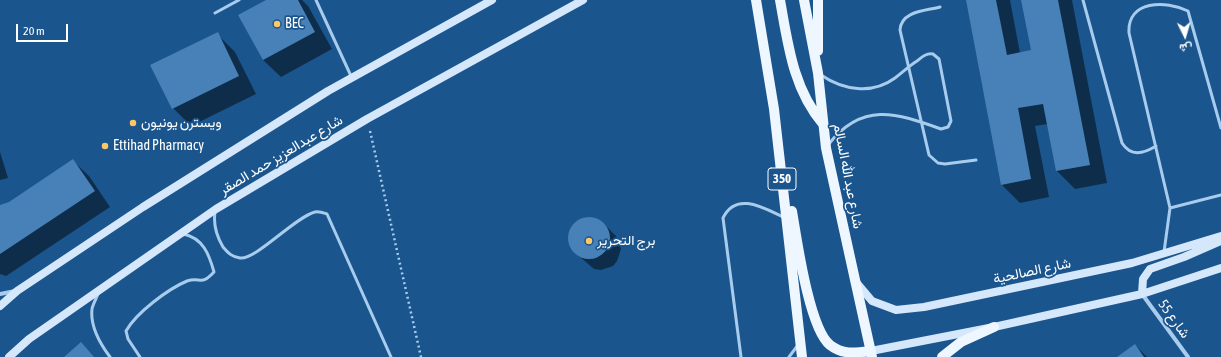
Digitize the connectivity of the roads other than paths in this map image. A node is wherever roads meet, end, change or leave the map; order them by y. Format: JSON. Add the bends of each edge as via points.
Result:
{"nodes":[{"id":1,"x":239,"y":0,"type":"edge"},
{"id":2,"x":316,"y":0,"type":"edge"},
{"id":3,"x":492,"y":0,"type":"edge"},
{"id":4,"x":584,"y":0,"type":"edge"},
{"id":5,"x":780,"y":0,"type":"edge"},
{"id":6,"x":804,"y":0,"type":"edge"},
{"id":7,"x":818,"y":0,"type":"edge"},
{"id":8,"x":1083,"y":0,"type":"edge"},
{"id":9,"x":756,"y":1,"type":"edge"},
{"id":10,"x":940,"y":8,"type":"dead end"},
{"id":11,"x":215,"y":13,"type":"dead end"},
{"id":12,"x":909,"y":66,"type":"junction"},
{"id":13,"x":818,"y":73,"type":"junction"},
{"id":14,"x":351,"y":76,"type":"junction"},
{"id":15,"x":774,"y":109,"type":"junction"},
{"id":16,"x":920,"y":122,"type":"junction"},
{"id":17,"x":823,"y":124,"type":"junction"},
{"id":18,"x":1221,"y":128,"type":"edge"},
{"id":19,"x":1156,"y":146,"type":"junction"},
{"id":20,"x":826,"y":148,"type":"junction"},
{"id":21,"x":976,"y":160,"type":"dead end"},
{"id":22,"x":1221,"y":195,"type":"edge"},
{"id":23,"x":1170,"y":208,"type":"junction"},
{"id":24,"x":216,"y":209,"type":"junction"},
{"id":25,"x":786,"y":219,"type":"junction"},
{"id":26,"x":178,"y":233,"type":"junction"},
{"id":27,"x":1221,"y":236,"type":"edge"},
{"id":28,"x":1221,"y":241,"type":"edge"},
{"id":29,"x":1163,"y":254,"type":"junction"},
{"id":30,"x":1221,"y":268,"type":"edge"},
{"id":31,"x":856,"y":282,"type":"junction"},
{"id":32,"x":100,"y":290,"type":"junction"},
{"id":33,"x":17,"y":291,"type":"junction"},
{"id":34,"x":0,"y":294,"type":"edge"},
{"id":35,"x":1142,"y":294,"type":"junction"},
{"id":36,"x":0,"y":306,"type":"edge"},
{"id":37,"x":994,"y":328,"type":"junction"},
{"id":38,"x":801,"y":342,"type":"junction"},
{"id":39,"x":871,"y":354,"type":"edge"},
{"id":40,"x":9,"y":357,"type":"edge"},
{"id":41,"x":110,"y":357,"type":"edge"},
{"id":42,"x":140,"y":357,"type":"edge"},
{"id":43,"x":390,"y":357,"type":"edge"},
{"id":44,"x":741,"y":357,"type":"edge"},
{"id":45,"x":789,"y":357,"type":"edge"},
{"id":46,"x":802,"y":357,"type":"edge"},
{"id":47,"x":942,"y":357,"type":"edge"},
{"id":48,"x":1188,"y":357,"type":"edge"}],
"edges":[{"from":1,"to":11,"type":"lane"},
{"from":2,"to":14,"type":"lane"},
{"from":3,"to":14,"type":"main road","name":"شارع عبدالعزيز حمد الصقر"},
{"from":4,"to":24,"type":"main road","name":"شارع عبدالعزيز حمد الصقر","via":[[367,119]]},
{"from":5,"to":17,"type":"main road","via":[[798,82],[812,111]]},
{"from":6,"to":13,"type":"main road","name":"شارع عبد الله السالم"},
{"from":7,"to":13,"type":"main road"},
{"from":8,"to":19,"type":"lane","via":[[1122,143],[1129,151],[1135,153],[1146,152]]},
{"from":9,"to":15,"type":"main road","number":"350"},
{"from":10,"to":12,"type":"lane","via":[[909,15],[900,24]]},
{"from":12,"to":13,"type":"lane","via":[[881,86],[864,89],[847,88],[831,82]]},
{"from":12,"to":16,"type":"lane"},
{"from":12,"to":16,"type":"lane","via":[[926,54],[933,54],[939,59],[951,121],[948,127],[941,129]]},
{"from":13,"to":17,"type":"main road","name":"شارع عبد الله السالم"},
{"from":14,"to":33,"type":"main road","name":"شارع عبدالعزيز حمد الصقر","via":[[143,207]]},
{"from":15,"to":25,"type":"main road","number":"350"},
{"from":15,"to":39,"type":"main road","via":[[799,252],[821,335],[839,351]]},
{"from":16,"to":20,"type":"lane","via":[[885,113],[869,117],[851,123],[837,134]]},
{"from":16,"to":21,"type":"lane","via":[[929,155],[933,160],[945,164]]},
{"from":17,"to":20,"type":"main road","name":"شارع عبد الله السالم"},
{"from":18,"to":19,"type":"lane","via":[[1188,11],[1173,2],[1153,1],[1143,5],[1128,23]]},
{"from":19,"to":23,"type":"lane"},
{"from":20,"to":31,"type":"main road","name":"شارع عبد الله السالم"},
{"from":22,"to":23,"type":"lane"},
{"from":23,"to":29,"type":"lane"},
{"from":24,"to":26,"type":"main road","name":"شارع عبدالعزيز حمد الصقر"},
{"from":24,"to":43,"type":"lane","via":[[214,225],[218,239],[229,254],[241,258],[266,244],[297,220],[317,212],[327,214]]},
{"from":25,"to":38,"type":"main road","number":"350"},
{"from":25,"to":44,"type":"lane","via":[[757,204],[739,204],[727,209],[723,218]]},
{"from":26,"to":32,"type":"main road","name":"شارع عبدالعزيز حمد الصقر"},
{"from":26,"to":42,"type":"lane","via":[[192,237],[204,247],[209,254],[214,272],[207,280],[192,279],[181,284],[131,321],[126,331],[128,339]]},
{"from":27,"to":29,"type":"main road","name":"شارع الصالحية"},
{"from":28,"to":35,"type":"main road","via":[[1150,269],[1143,280]]},
{"from":29,"to":31,"type":"main road","name":"شارع الصالحية","via":[[1038,284],[924,307],[896,310],[872,301]]},
{"from":30,"to":35,"type":"main road"},
{"from":31,"to":39,"type":"main road","name":"شارع عبد الله السالم"},
{"from":32,"to":40,"type":"main road","name":"شارع عبدالعزيز حمد الصقر","via":[[29,339]]},
{"from":32,"to":41,"type":"lane","via":[[92,310],[102,345]]},
{"from":33,"to":34,"type":"street"},
{"from":33,"to":36,"type":"main road","name":"شارع عبدالعزيز حمد الصقر"},
{"from":35,"to":37,"type":"main road"},
{"from":35,"to":48,"type":"street","name":"شارع 55"},
{"from":37,"to":39,"type":"main road"},
{"from":37,"to":47,"type":"main road","via":[[961,342]]},
{"from":38,"to":45,"type":"lane"},
{"from":38,"to":46,"type":"main road","number":"350"}]}
